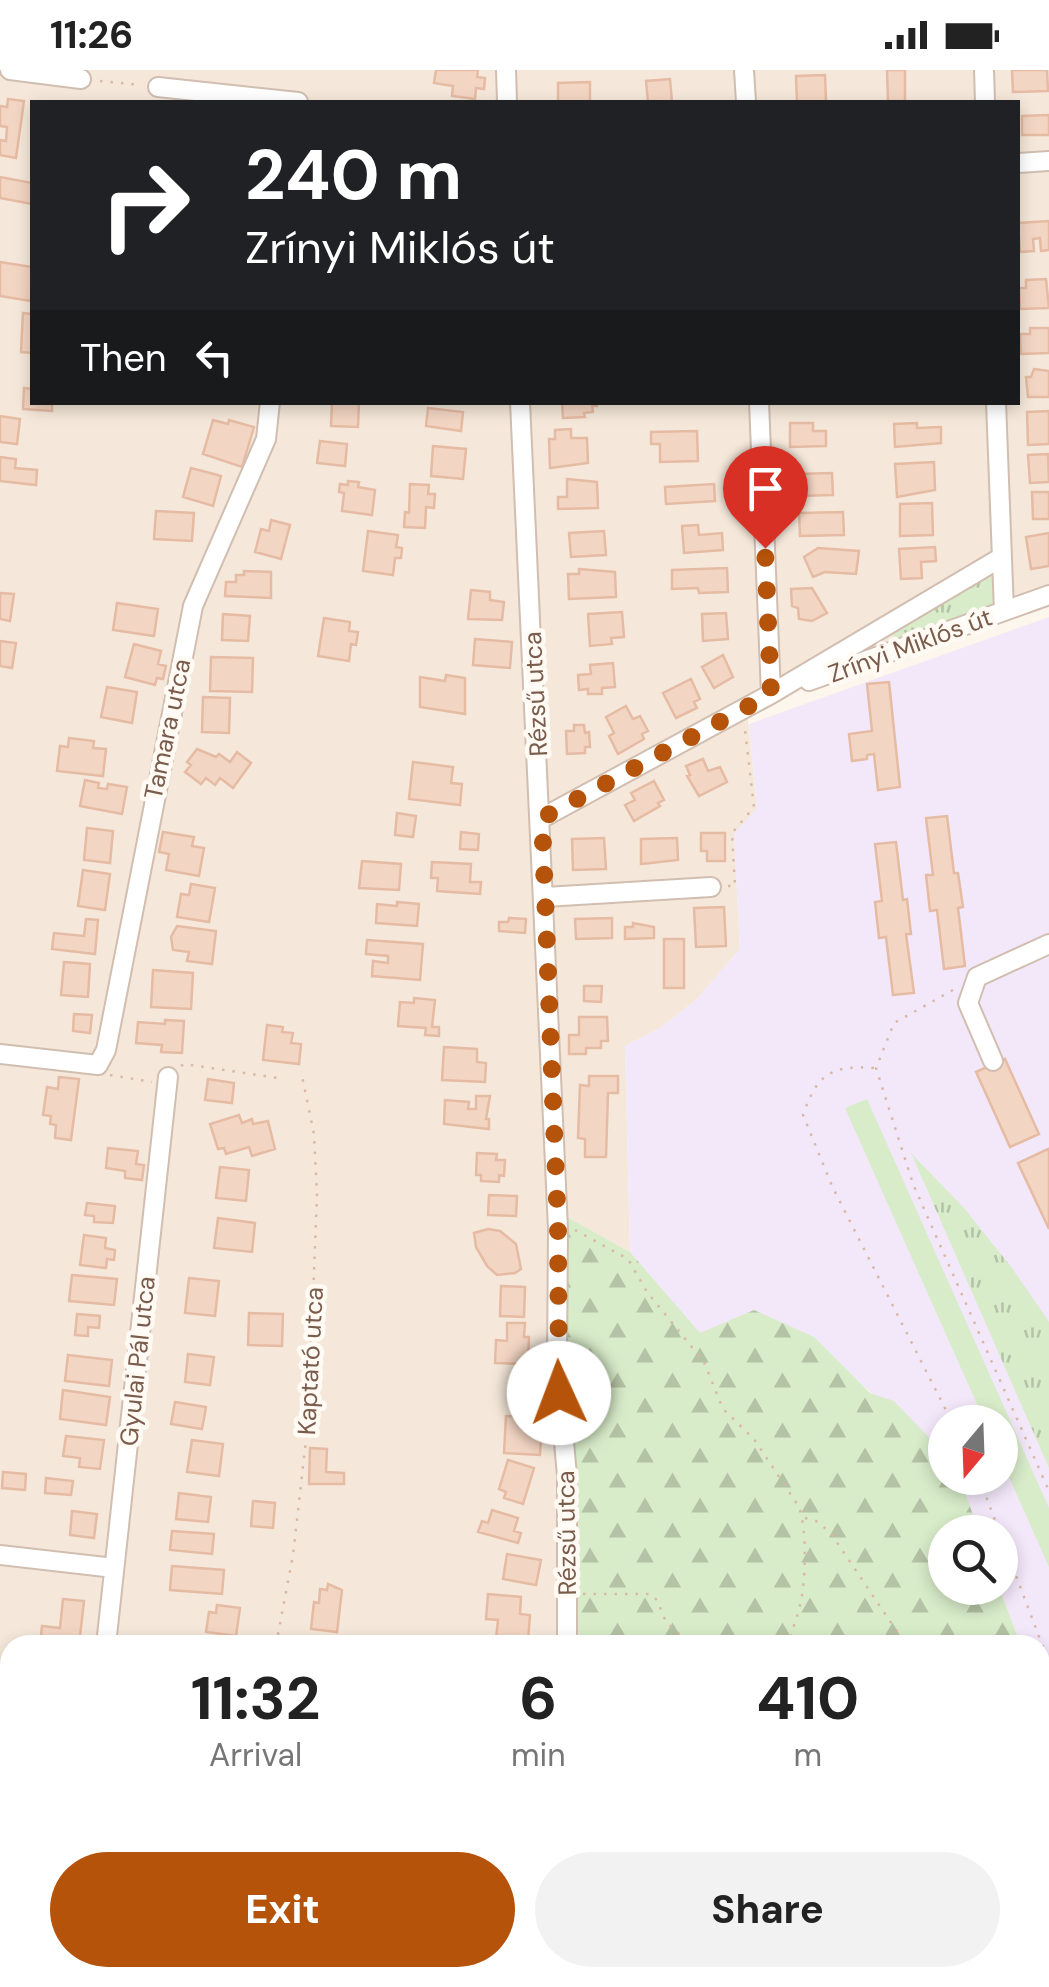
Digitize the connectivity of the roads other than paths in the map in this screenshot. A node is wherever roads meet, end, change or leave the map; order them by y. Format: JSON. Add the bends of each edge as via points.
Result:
{"nodes":[{"id":1,"x":10,"y":70,"type":"edge"},
{"id":2,"x":506,"y":70,"type":"edge"},
{"id":3,"x":744,"y":70,"type":"edge"},
{"id":4,"x":984,"y":70,"type":"edge"},
{"id":5,"x":81,"y":78,"type":"road end"},
{"id":6,"x":158,"y":87,"type":"road end"},
{"id":7,"x":279,"y":100,"type":"edge"},
{"id":8,"x":507,"y":100,"type":"edge"},
{"id":9,"x":746,"y":100,"type":"edge"},
{"id":10,"x":985,"y":100,"type":"edge"},
{"id":11,"x":1049,"y":162,"type":"edge"},
{"id":12,"x":1020,"y":163,"type":"edge"},
{"id":13,"x":270,"y":405,"type":"edge"},
{"id":14,"x":520,"y":405,"type":"edge"},
{"id":15,"x":759,"y":405,"type":"edge"},
{"id":16,"x":996,"y":405,"type":"edge"},
{"id":17,"x":1002,"y":557,"type":"junction"},
{"id":18,"x":1049,"y":595,"type":"edge"},
{"id":19,"x":1004,"y":611,"type":"junction"},
{"id":20,"x":771,"y":694,"type":"junction"},
{"id":21,"x":542,"y":818,"type":"junction"},
{"id":22,"x":711,"y":887,"type":"road end"},
{"id":23,"x":546,"y":897,"type":"junction"},
{"id":24,"x":1049,"y":944,"type":"edge"},
{"id":25,"x":0,"y":1054,"type":"edge"},
{"id":26,"x":993,"y":1061,"type":"dead end"},
{"id":27,"x":161,"y":1079,"type":"road end"},
{"id":28,"x":0,"y":1555,"type":"edge"},
{"id":29,"x":114,"y":1568,"type":"junction"},
{"id":30,"x":107,"y":1635,"type":"edge"},
{"id":31,"x":567,"y":1635,"type":"edge"}],
"edges":[{"from":1,"to":5,"type":"street"},
{"from":2,"to":8,"type":"street"},
{"from":3,"to":9,"type":"street"},
{"from":4,"to":10,"type":"street"},
{"from":6,"to":7,"type":"street"},
{"from":11,"to":12,"type":"street"},
{"from":13,"to":25,"type":"street","name":"Tamara utca","via":[[266,440],[192,606],[106,1050],[97,1069]]},
{"from":14,"to":21,"type":"street","name":"Rézsű utca"},
{"from":15,"to":20,"type":"street"},
{"from":16,"to":17,"type":"street"},
{"from":17,"to":19,"type":"street"},
{"from":17,"to":20,"type":"street","name":"Zrínyi Miklós út"},
{"from":18,"to":19,"type":"street","name":"Zrínyi Miklós út"},
{"from":19,"to":20,"type":"street","name":"Zrínyi Miklós út"},
{"from":20,"to":21,"type":"street","name":"Zrínyi Miklós út"},
{"from":21,"to":23,"type":"street","name":"Rézsű utca"},
{"from":22,"to":23,"type":"street"},
{"from":23,"to":31,"type":"street","name":"Rézsű utca"},
{"from":24,"to":26,"type":"street","via":[[976,977],[968,1003]]},
{"from":27,"to":29,"type":"street","name":"Gyulai Pál utca"},
{"from":28,"to":29,"type":"street"},
{"from":29,"to":30,"type":"street","name":"Gyulai Pál utca"}]}
